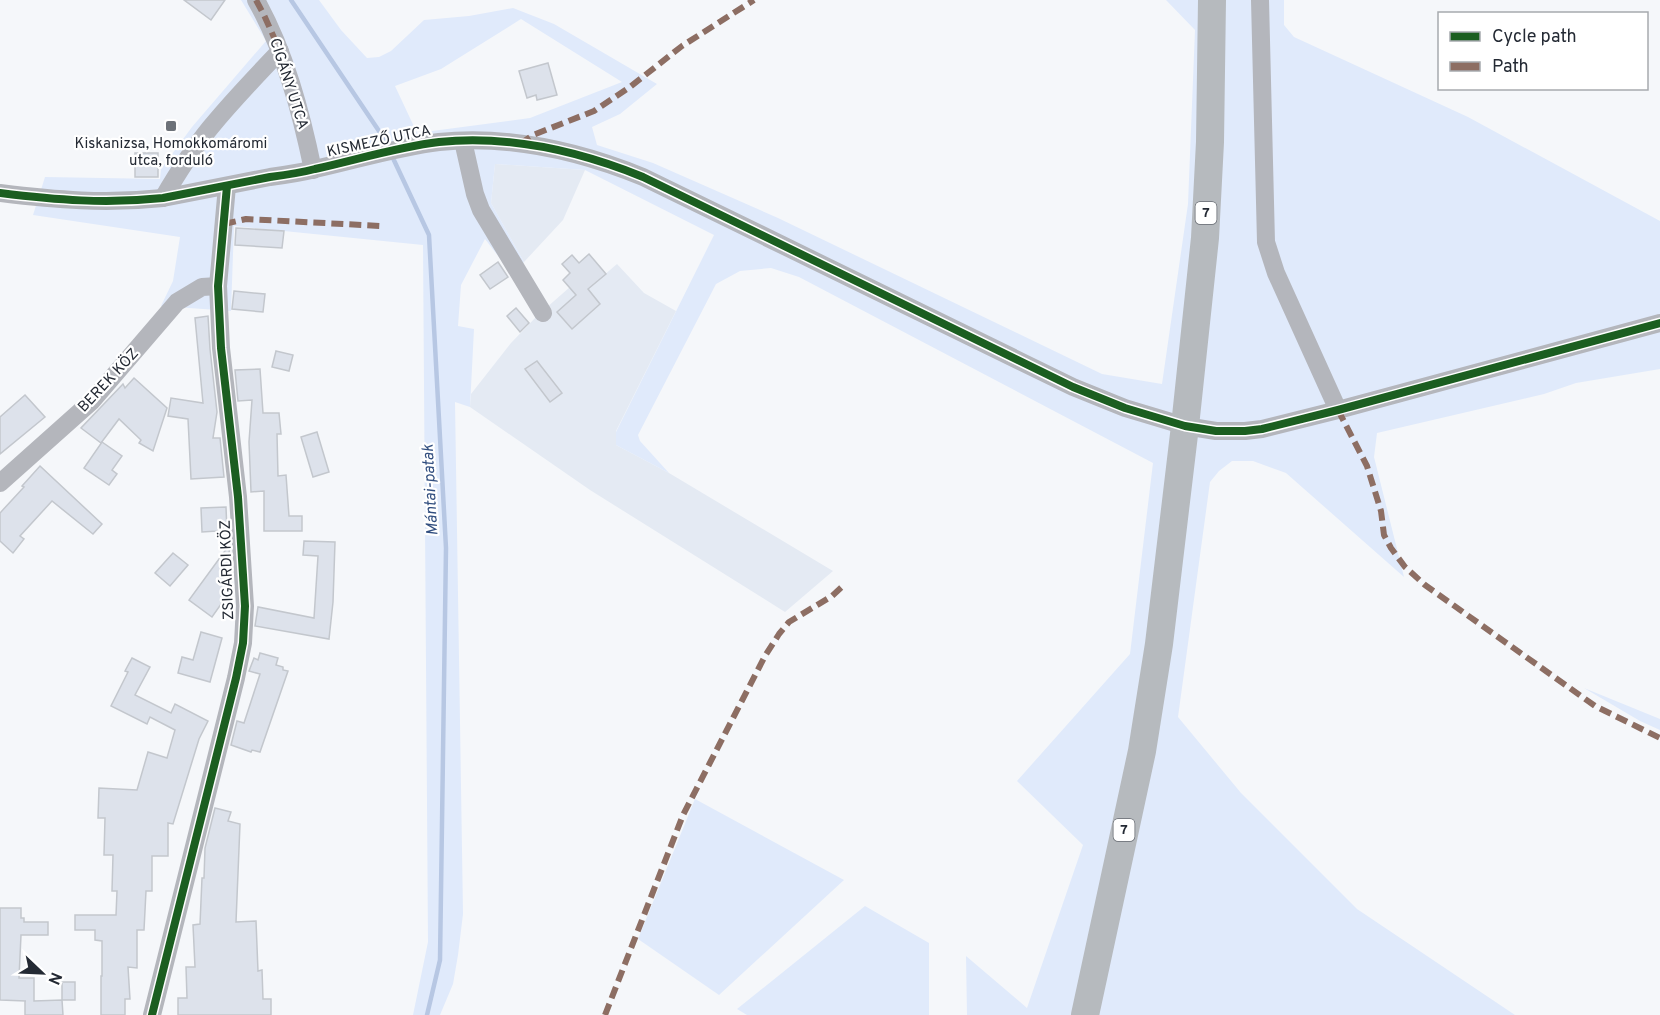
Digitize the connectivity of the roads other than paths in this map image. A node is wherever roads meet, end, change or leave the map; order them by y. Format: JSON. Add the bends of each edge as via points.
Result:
{"nodes":[{"id":1,"x":256,"y":0,"type":"edge"},
{"id":2,"x":1212,"y":0,"type":"edge"},
{"id":3,"x":1260,"y":0,"type":"edge"},
{"id":4,"x":279,"y":51,"type":"junction"},
{"id":5,"x":463,"y":141,"type":"junction"},
{"id":6,"x":313,"y":170,"type":"junction"},
{"id":7,"x":227,"y":186,"type":"junction"},
{"id":8,"x":0,"y":193,"type":"edge"},
{"id":9,"x":163,"y":198,"type":"junction"},
{"id":10,"x":218,"y":286,"type":"junction"},
{"id":11,"x":543,"y":313,"type":"dead end"},
{"id":12,"x":1660,"y":323,"type":"edge"},
{"id":13,"x":1338,"y":410,"type":"junction"},
{"id":14,"x":1185,"y":426,"type":"junction"},
{"id":15,"x":0,"y":483,"type":"edge"},
{"id":16,"x":152,"y":1015,"type":"edge"},
{"id":17,"x":1085,"y":1015,"type":"edge"}],
"edges":[{"from":1,"to":4,"type":"street","name":"CIGÁNY UTCA"},
{"from":2,"to":14,"type":"main road","number":"7","via":[[1205,238]]},
{"from":3,"to":13,"type":"street","via":[[1266,242],[1276,273]]},
{"from":4,"to":6,"type":"street","name":"CIGÁNY UTCA","via":[[298,106]]},
{"from":4,"to":9,"type":"street","via":[[209,130]]},
{"from":5,"to":6,"type":"street","name":"KISMEZŐ UTCA","via":[[402,149]]},
{"from":5,"to":11,"type":"street","via":[[481,210]]},
{"from":5,"to":14,"type":"street","name":"KISMEZŐ UTCA","via":[[520,144],[584,156],[644,177],[1073,387]]},
{"from":6,"to":7,"type":"street","name":"KISMEZŐ UTCA"},
{"from":7,"to":9,"type":"street","name":"KISMEZŐ UTCA"},
{"from":7,"to":10,"type":"street","name":"ZSIGÁRDI KÖZ"},
{"from":8,"to":9,"type":"street","name":"KISMEZŐ UTCA","via":[[90,202]]},
{"from":10,"to":15,"type":"street","name":"BEREK KÖZ","via":[[202,287],[177,302],[92,401]]},
{"from":10,"to":16,"type":"street","name":"ZSIGÁRDI KÖZ","via":[[238,497],[245,606],[243,643]]},
{"from":12,"to":13,"type":"street","name":"KISMEZŐ UTCA"},
{"from":13,"to":14,"type":"street","name":"KISMEZŐ UTCA","via":[[1245,431]]},
{"from":14,"to":17,"type":"main road","number":"7","via":[[1142,751]]}]}
